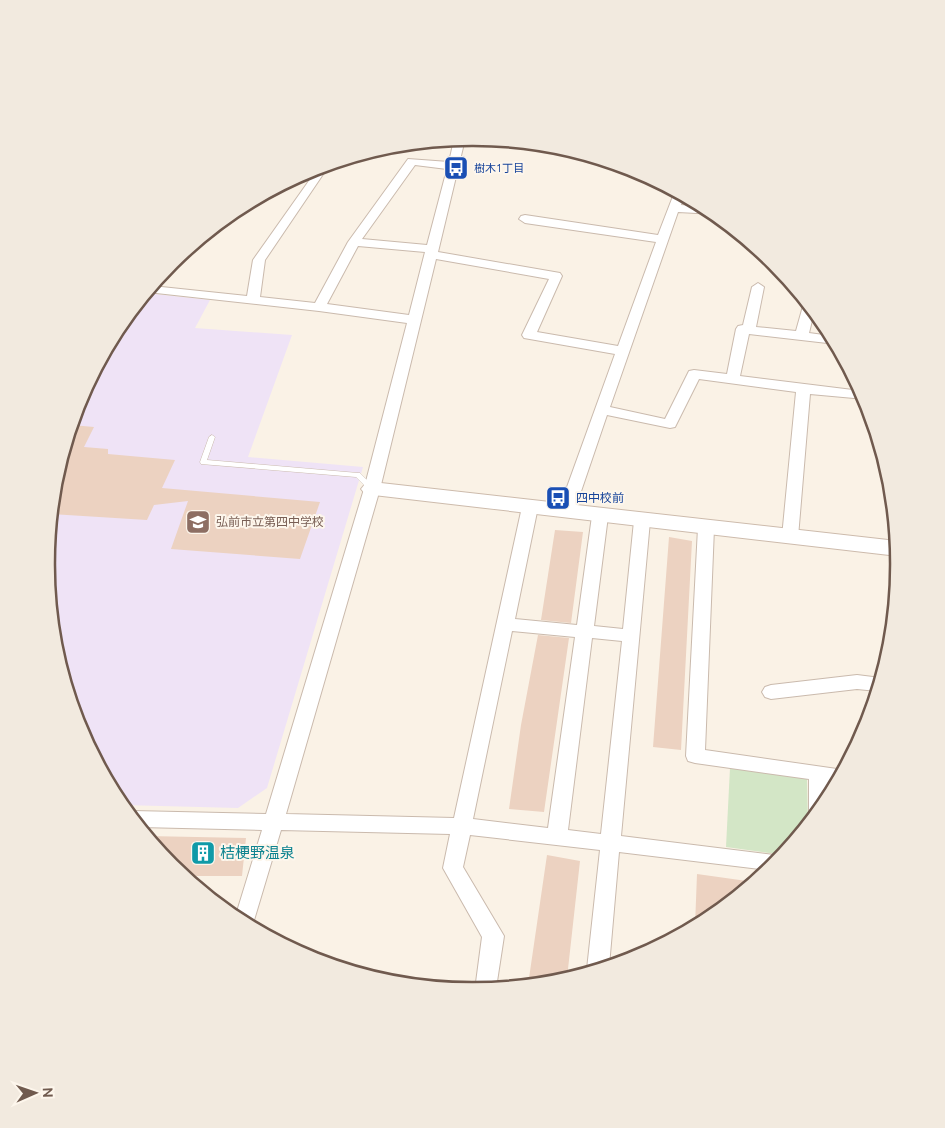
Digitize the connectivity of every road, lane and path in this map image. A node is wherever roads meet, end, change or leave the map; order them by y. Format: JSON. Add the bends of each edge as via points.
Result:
{"nodes":[{"id":1,"x":458,"y":147,"type":"edge"},
{"id":2,"x":454,"y":166,"type":"junction"},
{"id":3,"x":312,"y":179,"type":"edge"},
{"id":4,"x":677,"y":200,"type":"edge"},
{"id":5,"x":674,"y":208,"type":"junction"},
{"id":6,"x":692,"y":209,"type":"edge"},
{"id":7,"x":525,"y":219,"type":"dead end"},
{"id":8,"x":662,"y":239,"type":"junction"},
{"id":9,"x":354,"y":242,"type":"junction"},
{"id":10,"x":432,"y":252,"type":"junction"},
{"id":11,"x":758,"y":287,"type":"dead end"},
{"id":12,"x":158,"y":290,"type":"edge"},
{"id":13,"x":253,"y":300,"type":"junction"},
{"id":14,"x":319,"y":307,"type":"junction"},
{"id":15,"x":807,"y":314,"type":"edge"},
{"id":16,"x":415,"y":320,"type":"junction"},
{"id":17,"x":749,"y":330,"type":"junction"},
{"id":18,"x":802,"y":335,"type":"junction"},
{"id":19,"x":824,"y":338,"type":"edge"},
{"id":20,"x":622,"y":351,"type":"junction"},
{"id":21,"x":733,"y":379,"type":"junction"},
{"id":22,"x":803,"y":389,"type":"junction"},
{"id":23,"x":854,"y":394,"type":"edge"},
{"id":24,"x":602,"y":410,"type":"junction"},
{"id":25,"x":212,"y":438,"type":"dead end"},
{"id":26,"x":372,"y":488,"type":"junction"},
{"id":27,"x":530,"y":507,"type":"junction"},
{"id":28,"x":566,"y":512,"type":"junction"},
{"id":29,"x":600,"y":516,"type":"junction"},
{"id":30,"x":642,"y":521,"type":"junction"},
{"id":31,"x":706,"y":528,"type":"junction"},
{"id":32,"x":790,"y":537,"type":"junction"},
{"id":33,"x":889,"y":548,"type":"edge"},
{"id":34,"x":506,"y":624,"type":"junction"},
{"id":35,"x":585,"y":631,"type":"junction"},
{"id":36,"x":632,"y":636,"type":"junction"},
{"id":37,"x":872,"y":683,"type":"edge"},
{"id":38,"x":770,"y":692,"type":"dead end"},
{"id":39,"x":819,"y":773,"type":"junction"},
{"id":40,"x":833,"y":775,"type":"edge"},
{"id":41,"x":820,"y":797,"type":"edge"},
{"id":42,"x":143,"y":820,"type":"edge"},
{"id":43,"x":273,"y":824,"type":"junction"},
{"id":44,"x":462,"y":826,"type":"junction"},
{"id":45,"x":557,"y":837,"type":"junction"},
{"id":46,"x":611,"y":843,"type":"junction"},
{"id":47,"x":761,"y":865,"type":"edge"},
{"id":48,"x":246,"y":915,"type":"edge"},
{"id":49,"x":599,"y":962,"type":"edge"},
{"id":50,"x":486,"y":981,"type":"edge"}],
"edges":[{"from":1,"to":2,"type":"street"},
{"from":2,"to":9,"type":"street","via":[[412,161]]},
{"from":2,"to":10,"type":"street"},
{"from":3,"to":13,"type":"street","via":[[259,260]]},
{"from":4,"to":5,"type":"street"},
{"from":5,"to":6,"type":"street"},
{"from":5,"to":8,"type":"street"},
{"from":7,"to":8,"type":"street"},
{"from":8,"to":20,"type":"street"},
{"from":9,"to":10,"type":"street"},
{"from":9,"to":14,"type":"street"},
{"from":10,"to":16,"type":"street"},
{"from":10,"to":20,"type":"street","via":[[556,276],[529,335]]},
{"from":11,"to":17,"type":"street"},
{"from":12,"to":13,"type":"street"},
{"from":13,"to":14,"type":"street"},
{"from":14,"to":16,"type":"street"},
{"from":15,"to":18,"type":"street"},
{"from":16,"to":26,"type":"street"},
{"from":17,"to":18,"type":"street"},
{"from":17,"to":21,"type":"street","via":[[744,329]]},
{"from":18,"to":19,"type":"street"},
{"from":20,"to":24,"type":"street"},
{"from":21,"to":22,"type":"street"},
{"from":21,"to":24,"type":"street","via":[[694,374],[670,424]]},
{"from":22,"to":23,"type":"street"},
{"from":22,"to":32,"type":"street"},
{"from":24,"to":28,"type":"street"},
{"from":25,"to":26,"type":"lane","via":[[203,462],[358,475]]},
{"from":26,"to":27,"type":"street"},
{"from":26,"to":43,"type":"street"},
{"from":27,"to":28,"type":"street"},
{"from":27,"to":34,"type":"street"},
{"from":28,"to":29,"type":"street"},
{"from":29,"to":30,"type":"street"},
{"from":29,"to":35,"type":"street"},
{"from":30,"to":31,"type":"street"},
{"from":30,"to":36,"type":"street"},
{"from":31,"to":32,"type":"street"},
{"from":31,"to":39,"type":"street","via":[[695,756]]},
{"from":32,"to":33,"type":"street"},
{"from":34,"to":35,"type":"street"},
{"from":34,"to":44,"type":"street"},
{"from":35,"to":36,"type":"street"},
{"from":35,"to":45,"type":"street"},
{"from":36,"to":46,"type":"street"},
{"from":37,"to":38,"type":"street","via":[[857,682]]},
{"from":39,"to":40,"type":"street"},
{"from":39,"to":41,"type":"street"},
{"from":42,"to":43,"type":"street"},
{"from":43,"to":44,"type":"street"},
{"from":43,"to":48,"type":"street"},
{"from":44,"to":45,"type":"street"},
{"from":44,"to":50,"type":"street","via":[[453,868],[493,936]]},
{"from":45,"to":46,"type":"street"},
{"from":46,"to":47,"type":"street"},
{"from":46,"to":49,"type":"street"}]}
